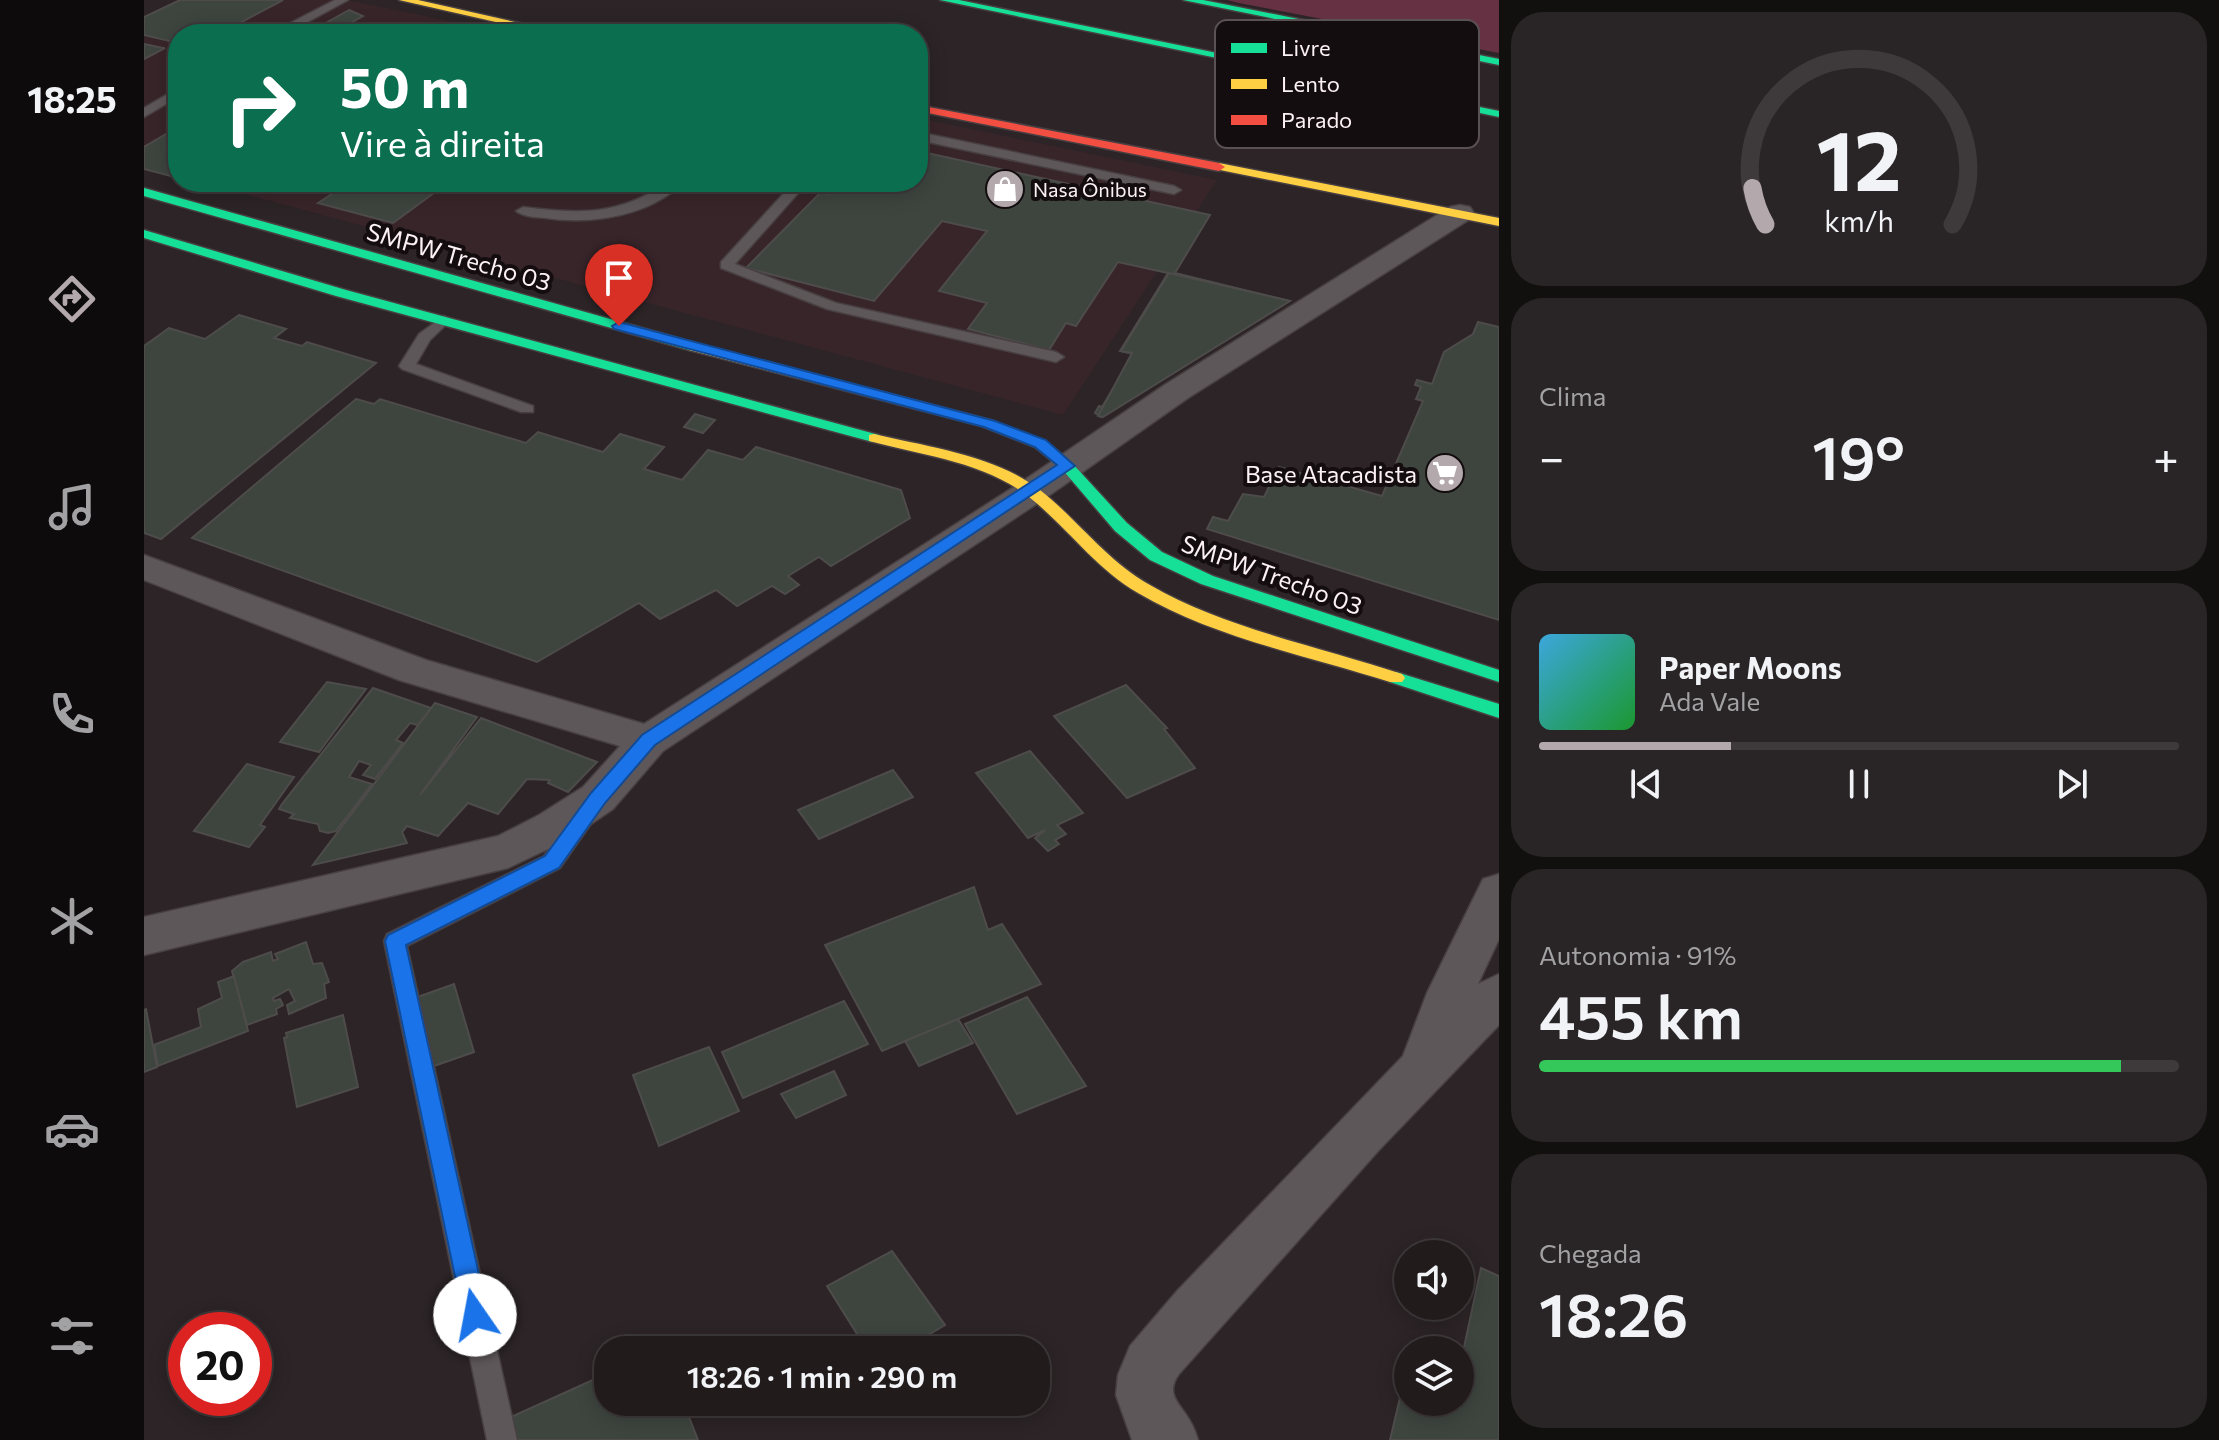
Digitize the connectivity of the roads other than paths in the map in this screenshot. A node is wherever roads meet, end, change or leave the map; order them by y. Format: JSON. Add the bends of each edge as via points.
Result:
{"nodes":[{"id":1,"x":343,"y":0,"type":"edge"},
{"id":2,"x":404,"y":0,"type":"edge"},
{"id":3,"x":945,"y":0,"type":"edge"},
{"id":4,"x":1188,"y":0,"type":"edge"},
{"id":5,"x":1288,"y":20,"type":"edge"},
{"id":6,"x":295,"y":24,"type":"edge"},
{"id":7,"x":516,"y":24,"type":"edge"},
{"id":8,"x":1215,"y":56,"type":"edge"},
{"id":9,"x":1479,"y":58,"type":"edge"},
{"id":10,"x":1499,"y":62,"type":"edge"},
{"id":11,"x":168,"y":98,"type":"edge"},
{"id":12,"x":928,"y":110,"type":"edge"},
{"id":13,"x":1479,"y":110,"type":"edge"},
{"id":14,"x":144,"y":113,"type":"edge"},
{"id":15,"x":1499,"y":114,"type":"edge"},
{"id":16,"x":928,"y":138,"type":"edge"},
{"id":17,"x":1174,"y":190,"type":"dead end"},
{"id":18,"x":144,"y":192,"type":"edge"},
{"id":19,"x":660,"y":192,"type":"edge"},
{"id":20,"x":792,"y":192,"type":"edge"},
{"id":21,"x":523,"y":211,"type":"dead end"},
{"id":22,"x":1460,"y":213,"type":"junction"},
{"id":23,"x":1499,"y":222,"type":"edge"},
{"id":24,"x":144,"y":234,"type":"edge"},
{"id":25,"x":382,"y":258,"type":"junction"},
{"id":26,"x":341,"y":293,"type":"junction"},
{"id":27,"x":444,"y":320,"type":"junction"},
{"id":28,"x":675,"y":342,"type":"junction"},
{"id":29,"x":1056,"y":357,"type":"dead end"},
{"id":30,"x":636,"y":375,"type":"junction"},
{"id":31,"x":527,"y":409,"type":"dead end"},
{"id":32,"x":1067,"y":466,"type":"junction"},
{"id":33,"x":1032,"y":491,"type":"junction"},
{"id":34,"x":144,"y":567,"type":"edge"},
{"id":35,"x":1499,"y":676,"type":"edge"},
{"id":36,"x":1499,"y":711,"type":"edge"},
{"id":37,"x":649,"y":740,"type":"junction"},
{"id":38,"x":598,"y":798,"type":"junction"},
{"id":39,"x":1499,"y":892,"type":"edge"},
{"id":40,"x":144,"y":936,"type":"edge"},
{"id":41,"x":1499,"y":994,"type":"edge"},
{"id":42,"x":1425,"y":1064,"type":"junction"},
{"id":43,"x":502,"y":1440,"type":"edge"},
{"id":44,"x":1169,"y":1440,"type":"edge"}],
"edges":[{"from":1,"to":6,"type":"lane"},
{"from":2,"to":7,"type":"main road"},
{"from":3,"to":8,"type":"main road"},
{"from":4,"to":5,"type":"main road"},
{"from":9,"to":10,"type":"main road"},
{"from":11,"to":14,"type":"lane"},
{"from":12,"to":22,"type":"main road"},
{"from":13,"to":15,"type":"main road"},
{"from":16,"to":17,"type":"lane"},
{"from":18,"to":25,"type":"main road","name":"SMPW Trecho 03"},
{"from":19,"to":21,"type":"lane","via":[[612,212],[580,218]]},
{"from":20,"to":29,"type":"lane","via":[[726,265],[832,306]]},
{"from":22,"to":23,"type":"main road"},
{"from":22,"to":32,"type":"street"},
{"from":24,"to":26,"type":"main road"},
{"from":25,"to":26,"type":"main road"},
{"from":25,"to":28,"type":"main road","name":"SMPW Trecho 03"},
{"from":26,"to":27,"type":"main road"},
{"from":27,"to":30,"type":"main road"},
{"from":27,"to":31,"type":"lane","via":[[424,337],[407,366]]},
{"from":28,"to":30,"type":"main road"},
{"from":28,"to":32,"type":"main road","name":"SMPW Trecho 03","via":[[989,424],[1040,444]]},
{"from":30,"to":33,"type":"main road","via":[[983,468]]},
{"from":32,"to":33,"type":"street"},
{"from":32,"to":35,"type":"main road","name":"SMPW Trecho 03","via":[[1121,527],[1156,556],[1207,580]]},
{"from":33,"to":36,"type":"main road","via":[[1105,562],[1158,597]]},
{"from":33,"to":37,"type":"street"},
{"from":34,"to":37,"type":"street","via":[[413,670]]},
{"from":37,"to":38,"type":"street"},
{"from":38,"to":40,"type":"street","via":[[508,851]]},
{"from":38,"to":43,"type":"lane","via":[[552,862],[395,941]]},
{"from":39,"to":42,"type":"street","via":[[1450,993]]},
{"from":41,"to":42,"type":"street"},
{"from":42,"to":44,"type":"street","via":[[1147,1372],[1143,1400],[1150,1419]]}]}
